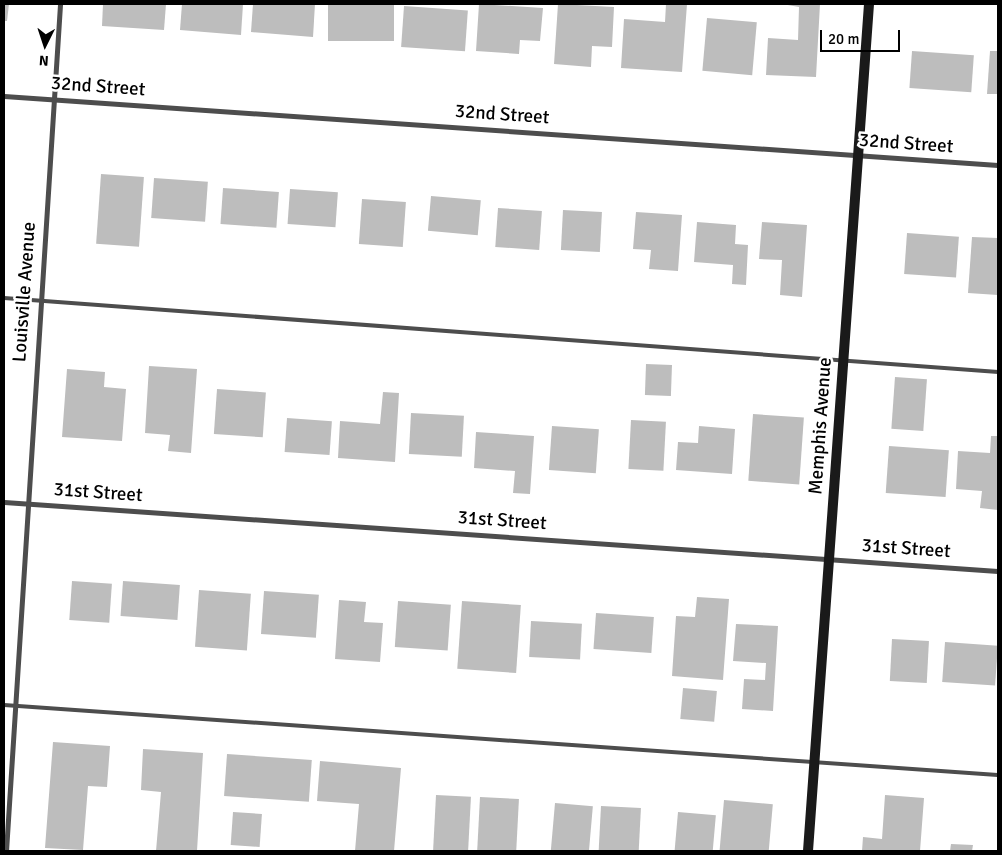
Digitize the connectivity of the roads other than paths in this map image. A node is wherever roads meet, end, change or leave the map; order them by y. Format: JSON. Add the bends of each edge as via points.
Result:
{"nodes":[{"id":1,"x":60,"y":4,"type":"edge"},
{"id":2,"x":869,"y":4,"type":"edge"},
{"id":3,"x":4,"y":96,"type":"edge"},
{"id":4,"x":54,"y":99,"type":"junction"},
{"id":5,"x":858,"y":155,"type":"junction"},
{"id":6,"x":998,"y":165,"type":"edge"},
{"id":7,"x":4,"y":298,"type":"edge"},
{"id":8,"x":40,"y":301,"type":"junction"},
{"id":9,"x":844,"y":363,"type":"junction"},
{"id":10,"x":998,"y":372,"type":"edge"},
{"id":11,"x":4,"y":502,"type":"edge"},
{"id":12,"x":26,"y":503,"type":"junction"},
{"id":13,"x":829,"y":559,"type":"junction"},
{"id":14,"x":998,"y":571,"type":"edge"},
{"id":15,"x":4,"y":705,"type":"edge"},
{"id":16,"x":14,"y":706,"type":"junction"},
{"id":17,"x":815,"y":762,"type":"junction"},
{"id":18,"x":998,"y":775,"type":"edge"},
{"id":19,"x":6,"y":851,"type":"edge"},
{"id":20,"x":808,"y":851,"type":"edge"}],
"edges":[{"from":1,"to":4,"type":"street","name":"Louisville Avenue"},
{"from":2,"to":5,"type":"street","name":"Memphis Avenue"},
{"from":3,"to":4,"type":"street","name":"32nd Street"},
{"from":4,"to":5,"type":"street","name":"32nd Street"},
{"from":4,"to":8,"type":"street","name":"Louisville Avenue"},
{"from":5,"to":6,"type":"street","name":"32nd Street"},
{"from":5,"to":9,"type":"street","name":"Memphis Avenue"},
{"from":7,"to":8,"type":"lane"},
{"from":8,"to":9,"type":"lane"},
{"from":8,"to":12,"type":"street","name":"Louisville Avenue"},
{"from":9,"to":10,"type":"lane"},
{"from":9,"to":13,"type":"street","name":"Memphis Avenue"},
{"from":11,"to":12,"type":"street","name":"31st Street"},
{"from":12,"to":13,"type":"street","name":"31st Street"},
{"from":12,"to":16,"type":"street","name":"Louisville Avenue"},
{"from":13,"to":14,"type":"street","name":"31st Street"},
{"from":13,"to":17,"type":"street","name":"Memphis Avenue"},
{"from":15,"to":16,"type":"lane"},
{"from":16,"to":17,"type":"lane"},
{"from":16,"to":19,"type":"street","name":"Louisville Avenue"},
{"from":17,"to":18,"type":"lane"},
{"from":17,"to":20,"type":"street","name":"Memphis Avenue"}]}
